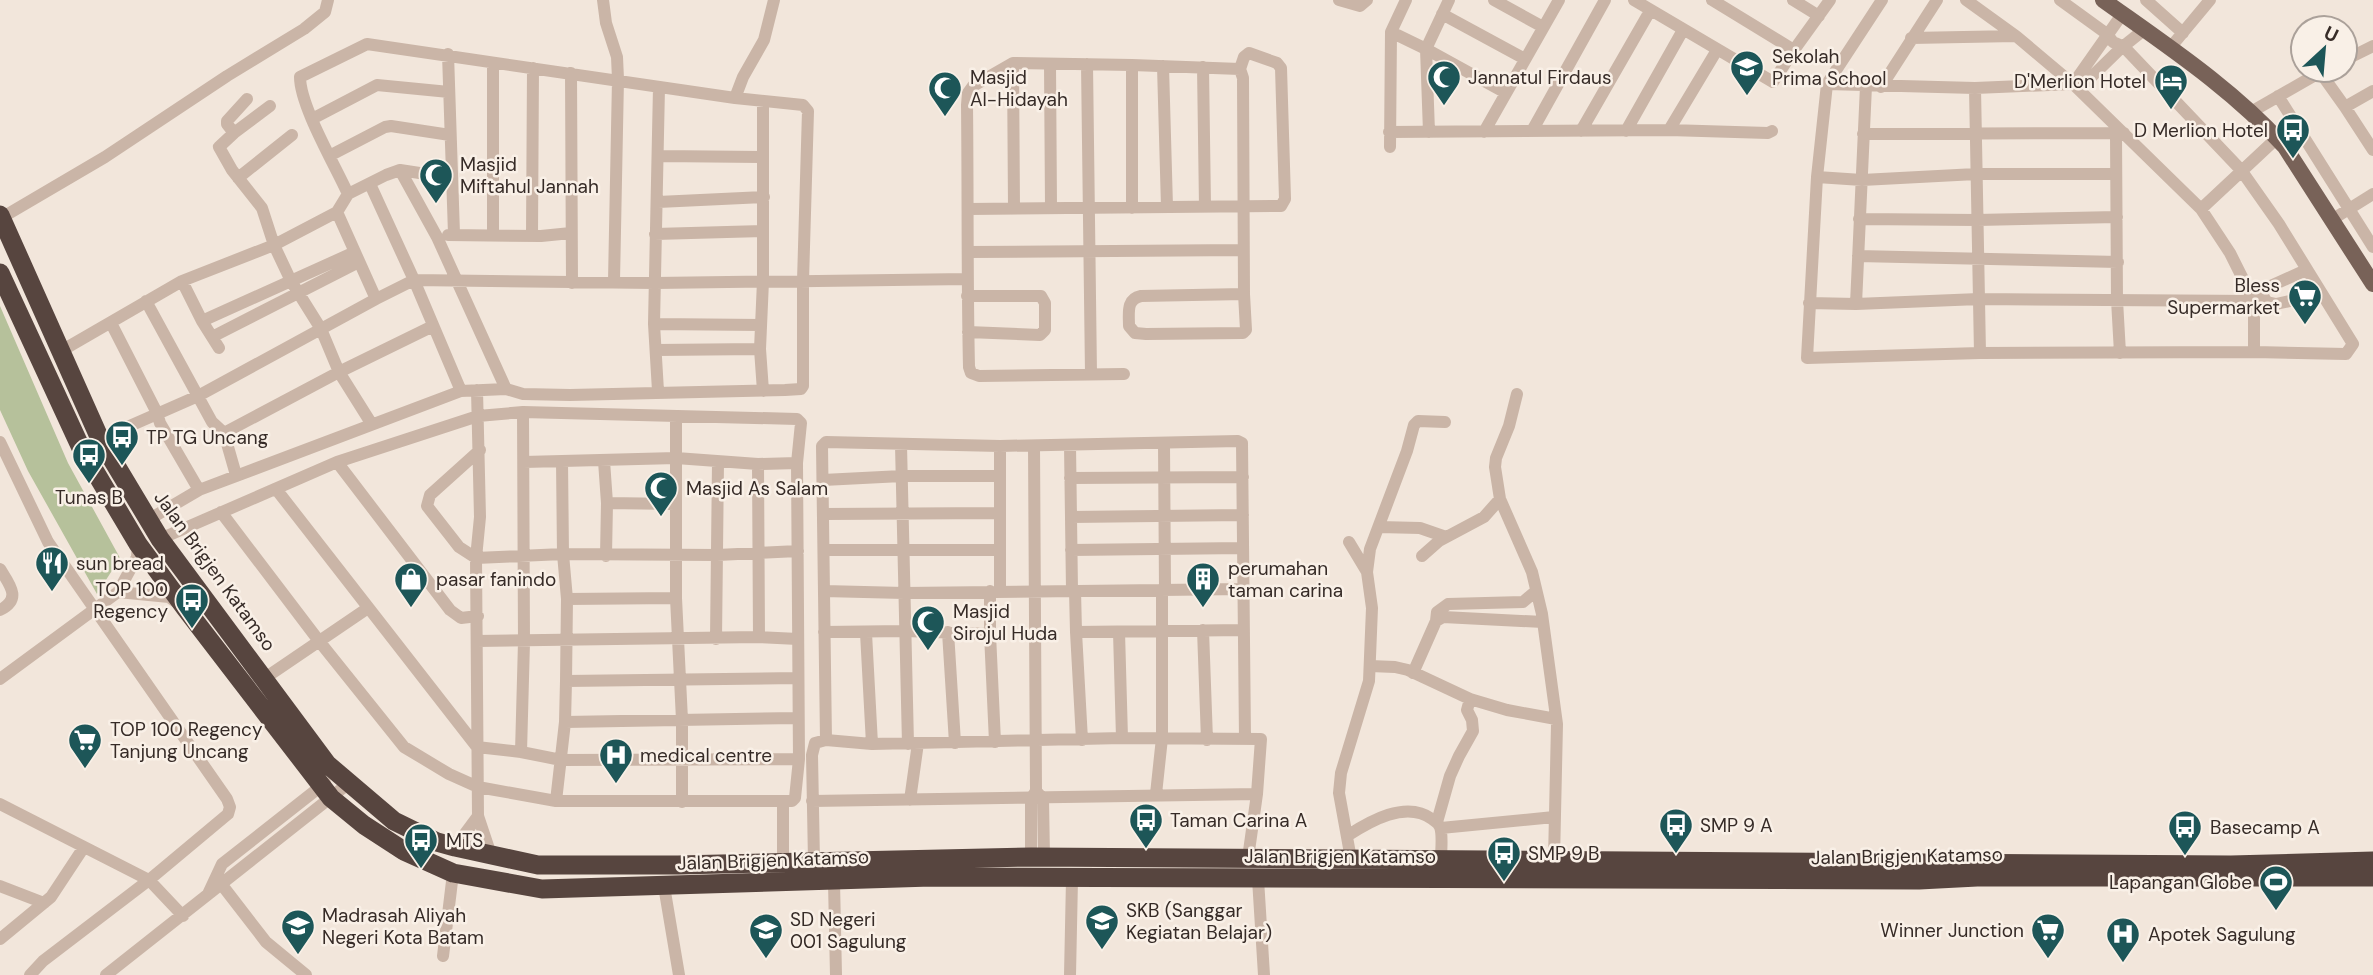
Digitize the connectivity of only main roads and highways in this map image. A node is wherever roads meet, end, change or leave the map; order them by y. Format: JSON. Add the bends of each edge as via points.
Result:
{"nodes":[{"id":1,"x":2108,"y":1,"type":"edge"},
{"id":2,"x":1,"y":216,"type":"edge"},
{"id":3,"x":0,"y":273,"type":"edge"},
{"id":4,"x":2373,"y":284,"type":"edge"},
{"id":5,"x":100,"y":439,"type":"junction"},
{"id":6,"x":81,"y":448,"type":"junction"},
{"id":7,"x":2373,"y":861,"type":"edge"},
{"id":8,"x":2034,"y":871,"type":"junction"},
{"id":9,"x":2373,"y":877,"type":"edge"}],
"edges":[{"from":1,"to":4,"type":"main road","via":[[2251,112],[2277,138]]},
{"from":2,"to":5,"type":"highway","name":"Jalan Brigjen Katamso"},
{"from":3,"to":6,"type":"highway","name":"Jalan Brigjen Katamso"},
{"from":5,"to":6,"type":"main road"},
{"from":5,"to":8,"type":"highway","name":"Jalan Brigjen Katamso","via":[[160,539],[327,764],[394,821],[437,842],[491,855],[538,865],[1037,857],[1554,860]]},
{"from":6,"to":8,"type":"highway","name":"Jalan Brigjen Katamso","via":[[138,544],[326,792],[404,851],[453,873],[542,889],[931,877],[1919,880]]},
{"from":7,"to":8,"type":"highway","name":"Jalan Brigjen Katamso"},
{"from":8,"to":9,"type":"highway","name":"Jalan Brigjen Katamso"}]}
